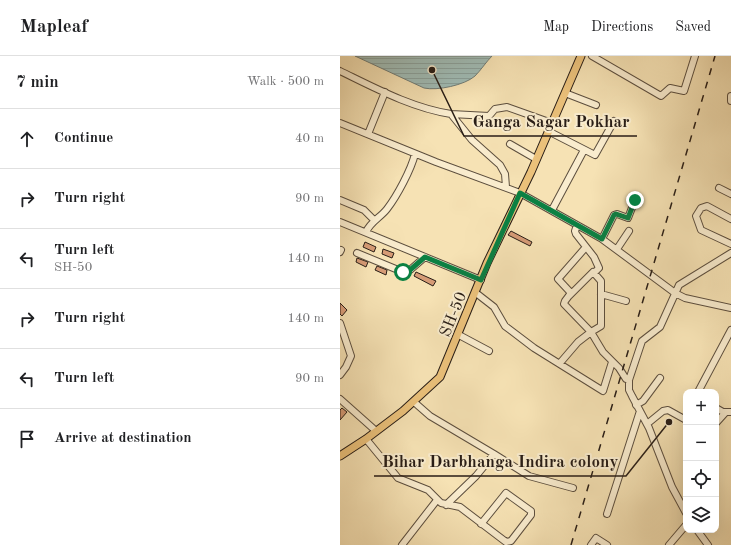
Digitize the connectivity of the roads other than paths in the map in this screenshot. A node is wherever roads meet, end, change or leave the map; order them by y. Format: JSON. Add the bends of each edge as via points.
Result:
{"nodes":[{"id":1,"x":581,"y":56,"type":"edge"},
{"id":2,"x":592,"y":56,"type":"edge"},
{"id":3,"x":696,"y":56,"type":"edge"},
{"id":4,"x":340,"y":71,"type":"edge"},
{"id":5,"x":385,"y":92,"type":"junction"},
{"id":6,"x":565,"y":93,"type":"junction"},
{"id":7,"x":731,"y":96,"type":"edge"},
{"id":8,"x":731,"y":101,"type":"edge"},
{"id":9,"x":596,"y":105,"type":"dead end"},
{"id":10,"x":451,"y":114,"type":"junction"},
{"id":11,"x":614,"y":121,"type":"dead end"},
{"id":12,"x":340,"y":122,"type":"edge"},
{"id":13,"x":552,"y":123,"type":"junction"},
{"id":14,"x":548,"y":131,"type":"junction"},
{"id":15,"x":368,"y":134,"type":"junction"},
{"id":16,"x":510,"y":144,"type":"dead end"},
{"id":17,"x":584,"y":150,"type":"junction"},
{"id":18,"x":415,"y":154,"type":"junction"},
{"id":19,"x":536,"y":159,"type":"junction"},
{"id":20,"x":506,"y":187,"type":"junction"},
{"id":21,"x":719,"y":188,"type":"dead end"},
{"id":22,"x":520,"y":193,"type":"junction"},
{"id":23,"x":731,"y":194,"type":"edge"},
{"id":24,"x":340,"y":200,"type":"edge"},
{"id":25,"x":635,"y":200,"type":"dead end"},
{"id":26,"x":552,"y":210,"type":"junction"},
{"id":27,"x":731,"y":219,"type":"edge"},
{"id":28,"x":374,"y":220,"type":"junction"},
{"id":29,"x":340,"y":222,"type":"edge"},
{"id":30,"x":577,"y":225,"type":"junction"},
{"id":31,"x":629,"y":231,"type":"dead end"},
{"id":32,"x":366,"y":232,"type":"junction"},
{"id":33,"x":602,"y":239,"type":"junction"},
{"id":34,"x":731,"y":244,"type":"edge"},
{"id":35,"x":586,"y":247,"type":"junction"},
{"id":36,"x":617,"y":249,"type":"junction"},
{"id":37,"x":357,"y":253,"type":"dead end"},
{"id":38,"x":731,"y":253,"type":"edge"},
{"id":39,"x":425,"y":257,"type":"junction"},
{"id":40,"x":593,"y":272,"type":"dead end"},
{"id":41,"x":481,"y":280,"type":"junction"},
{"id":42,"x":476,"y":293,"type":"junction"},
{"id":43,"x":675,"y":293,"type":"junction"},
{"id":44,"x":601,"y":294,"type":"junction"},
{"id":45,"x":569,"y":296,"type":"junction"},
{"id":46,"x":626,"y":301,"type":"dead end"},
{"id":47,"x":731,"y":308,"type":"edge"},
{"id":48,"x":340,"y":323,"type":"edge"},
{"id":49,"x":731,"y":330,"type":"edge"},
{"id":50,"x":591,"y":332,"type":"junction"},
{"id":51,"x":459,"y":335,"type":"junction"},
{"id":52,"x":489,"y":351,"type":"dead end"},
{"id":53,"x":612,"y":362,"type":"junction"},
{"id":54,"x":560,"y":363,"type":"junction"},
{"id":55,"x":340,"y":375,"type":"edge"},
{"id":56,"x":660,"y":378,"type":"dead end"},
{"id":57,"x":629,"y":380,"type":"junction"},
{"id":58,"x":700,"y":389,"type":"edge"},
{"id":59,"x":341,"y":401,"type":"edge"},
{"id":60,"x":414,"y":402,"type":"junction"},
{"id":61,"x":636,"y":405,"type":"junction"},
{"id":62,"x":640,"y":411,"type":"junction"},
{"id":63,"x":728,"y":412,"type":"edge"},
{"id":64,"x":683,"y":418,"type":"edge"},
{"id":65,"x":719,"y":420,"type":"edge"},
{"id":66,"x":647,"y":424,"type":"junction"},
{"id":67,"x":376,"y":431,"type":"junction"},
{"id":68,"x":366,"y":439,"type":"junction"},
{"id":69,"x":494,"y":454,"type":"junction"},
{"id":70,"x":340,"y":456,"type":"edge"},
{"id":71,"x":573,"y":488,"type":"dead end"},
{"id":72,"x":437,"y":500,"type":"junction"},
{"id":73,"x":446,"y":505,"type":"junction"},
{"id":74,"x":683,"y":507,"type":"edge"},
{"id":75,"x":608,"y":514,"type":"dead end"},
{"id":76,"x":481,"y":524,"type":"junction"},
{"id":77,"x":683,"y":529,"type":"edge"},
{"id":78,"x":699,"y":533,"type":"edge"},
{"id":79,"x":402,"y":545,"type":"edge"},
{"id":80,"x":591,"y":545,"type":"edge"},
{"id":81,"x":607,"y":545,"type":"edge"},
{"id":82,"x":669,"y":545,"type":"edge"},
{"id":83,"x":708,"y":545,"type":"edge"}],
"edges":[{"from":1,"to":6,"type":"main road","name":"SH-50"},
{"from":2,"to":3,"type":"street","via":[[661,96],[670,88],[684,91]]},
{"from":4,"to":5,"type":"street"},
{"from":5,"to":10,"type":"street","via":[[427,109]]},
{"from":5,"to":15,"type":"street"},
{"from":6,"to":9,"type":"street"},
{"from":6,"to":13,"type":"main road","name":"SH-50"},
{"from":7,"to":8,"type":"street"},
{"from":10,"to":13,"type":"street","via":[[489,116],[495,110],[507,107]]},
{"from":10,"to":20,"type":"street","via":[[472,140],[500,165],[505,174]]},
{"from":11,"to":17,"type":"street","via":[[597,154],[593,155]]},
{"from":12,"to":15,"type":"street"},
{"from":13,"to":14,"type":"main road","name":"SH-50"},
{"from":14,"to":17,"type":"street"},
{"from":14,"to":19,"type":"main road","name":"SH-50"},
{"from":15,"to":18,"type":"street"},
{"from":16,"to":19,"type":"street"},
{"from":17,"to":26,"type":"street"},
{"from":18,"to":20,"type":"street"},
{"from":18,"to":28,"type":"street","via":[[411,167],[389,206]]},
{"from":19,"to":22,"type":"main road","name":"SH-50"},
{"from":20,"to":22,"type":"street"},
{"from":21,"to":23,"type":"street"},
{"from":22,"to":26,"type":"street"},
{"from":22,"to":41,"type":"main road","name":"SH-50"},
{"from":24,"to":28,"type":"street","via":[[364,210]]},
{"from":25,"to":33,"type":"street","via":[[628,218],[614,215]]},
{"from":26,"to":30,"type":"street"},
{"from":27,"to":34,"type":"street","via":[[707,206],[701,208],[696,216],[701,230]]},
{"from":28,"to":32,"type":"street"},
{"from":29,"to":32,"type":"street"},
{"from":30,"to":33,"type":"street"},
{"from":30,"to":35,"type":"street","via":[[575,231]]},
{"from":31,"to":36,"type":"street"},
{"from":32,"to":39,"type":"street"},
{"from":33,"to":36,"type":"street"},
{"from":35,"to":44,"type":"street","via":[[599,267],[594,273],[601,281]]},
{"from":35,"to":45,"type":"street","via":[[558,279],[570,292]]},
{"from":36,"to":43,"type":"street"},
{"from":37,"to":39,"type":"street","via":[[403,272],[410,270]]},
{"from":38,"to":43,"type":"street","via":[[679,284]]},
{"from":39,"to":41,"type":"street"},
{"from":40,"to":45,"type":"street"},
{"from":41,"to":42,"type":"main road","name":"SH-50"},
{"from":42,"to":51,"type":"main road","name":"SH-50"},
{"from":42,"to":54,"type":"street","via":[[494,307],[505,326],[534,348]]},
{"from":43,"to":47,"type":"street","via":[[685,298]]},
{"from":43,"to":57,"type":"street","via":[[660,327],[642,342]]},
{"from":44,"to":46,"type":"street"},
{"from":44,"to":50,"type":"street","via":[[601,326]]},
{"from":45,"to":50,"type":"street","via":[[564,304]]},
{"from":48,"to":55,"type":"street","via":[[351,356]]},
{"from":49,"to":58,"type":"street"},
{"from":50,"to":53,"type":"street"},
{"from":50,"to":54,"type":"street","via":[[578,342]]},
{"from":51,"to":52,"type":"street"},
{"from":51,"to":60,"type":"main road","name":"SH-50","via":[[440,377]]},
{"from":53,"to":54,"type":"street","via":[[603,391]]},
{"from":53,"to":57,"type":"street"},
{"from":56,"to":61,"type":"street","via":[[644,401]]},
{"from":57,"to":61,"type":"street","via":[[629,390]]},
{"from":59,"to":67,"type":"street"},
{"from":60,"to":67,"type":"main road","name":"SH-50"},
{"from":60,"to":69,"type":"street","via":[[430,416]]},
{"from":61,"to":62,"type":"street"},
{"from":62,"to":66,"type":"street"},
{"from":62,"to":75,"type":"street"},
{"from":63,"to":65,"type":"street"},
{"from":64,"to":66,"type":"street","via":[[671,410],[666,410]]},
{"from":66,"to":74,"type":"street","via":[[672,487]]},
{"from":67,"to":68,"type":"main road","name":"SH-50"},
{"from":68,"to":70,"type":"main road","name":"SH-50"},
{"from":68,"to":72,"type":"street","via":[[398,478],[428,490]]},
{"from":69,"to":71,"type":"street","via":[[529,476]]},
{"from":69,"to":73,"type":"street"},
{"from":72,"to":73,"type":"street"},
{"from":72,"to":79,"type":"street"},
{"from":73,"to":76,"type":"street","via":[[460,507]]},
{"from":76,"to":76,"type":"street","via":[[509,542],[531,515],[531,511],[506,493]]},
{"from":77,"to":82,"type":"street"},
{"from":78,"to":83,"type":"street"},
{"from":80,"to":81,"type":"street","via":[[596,538]]}]}
